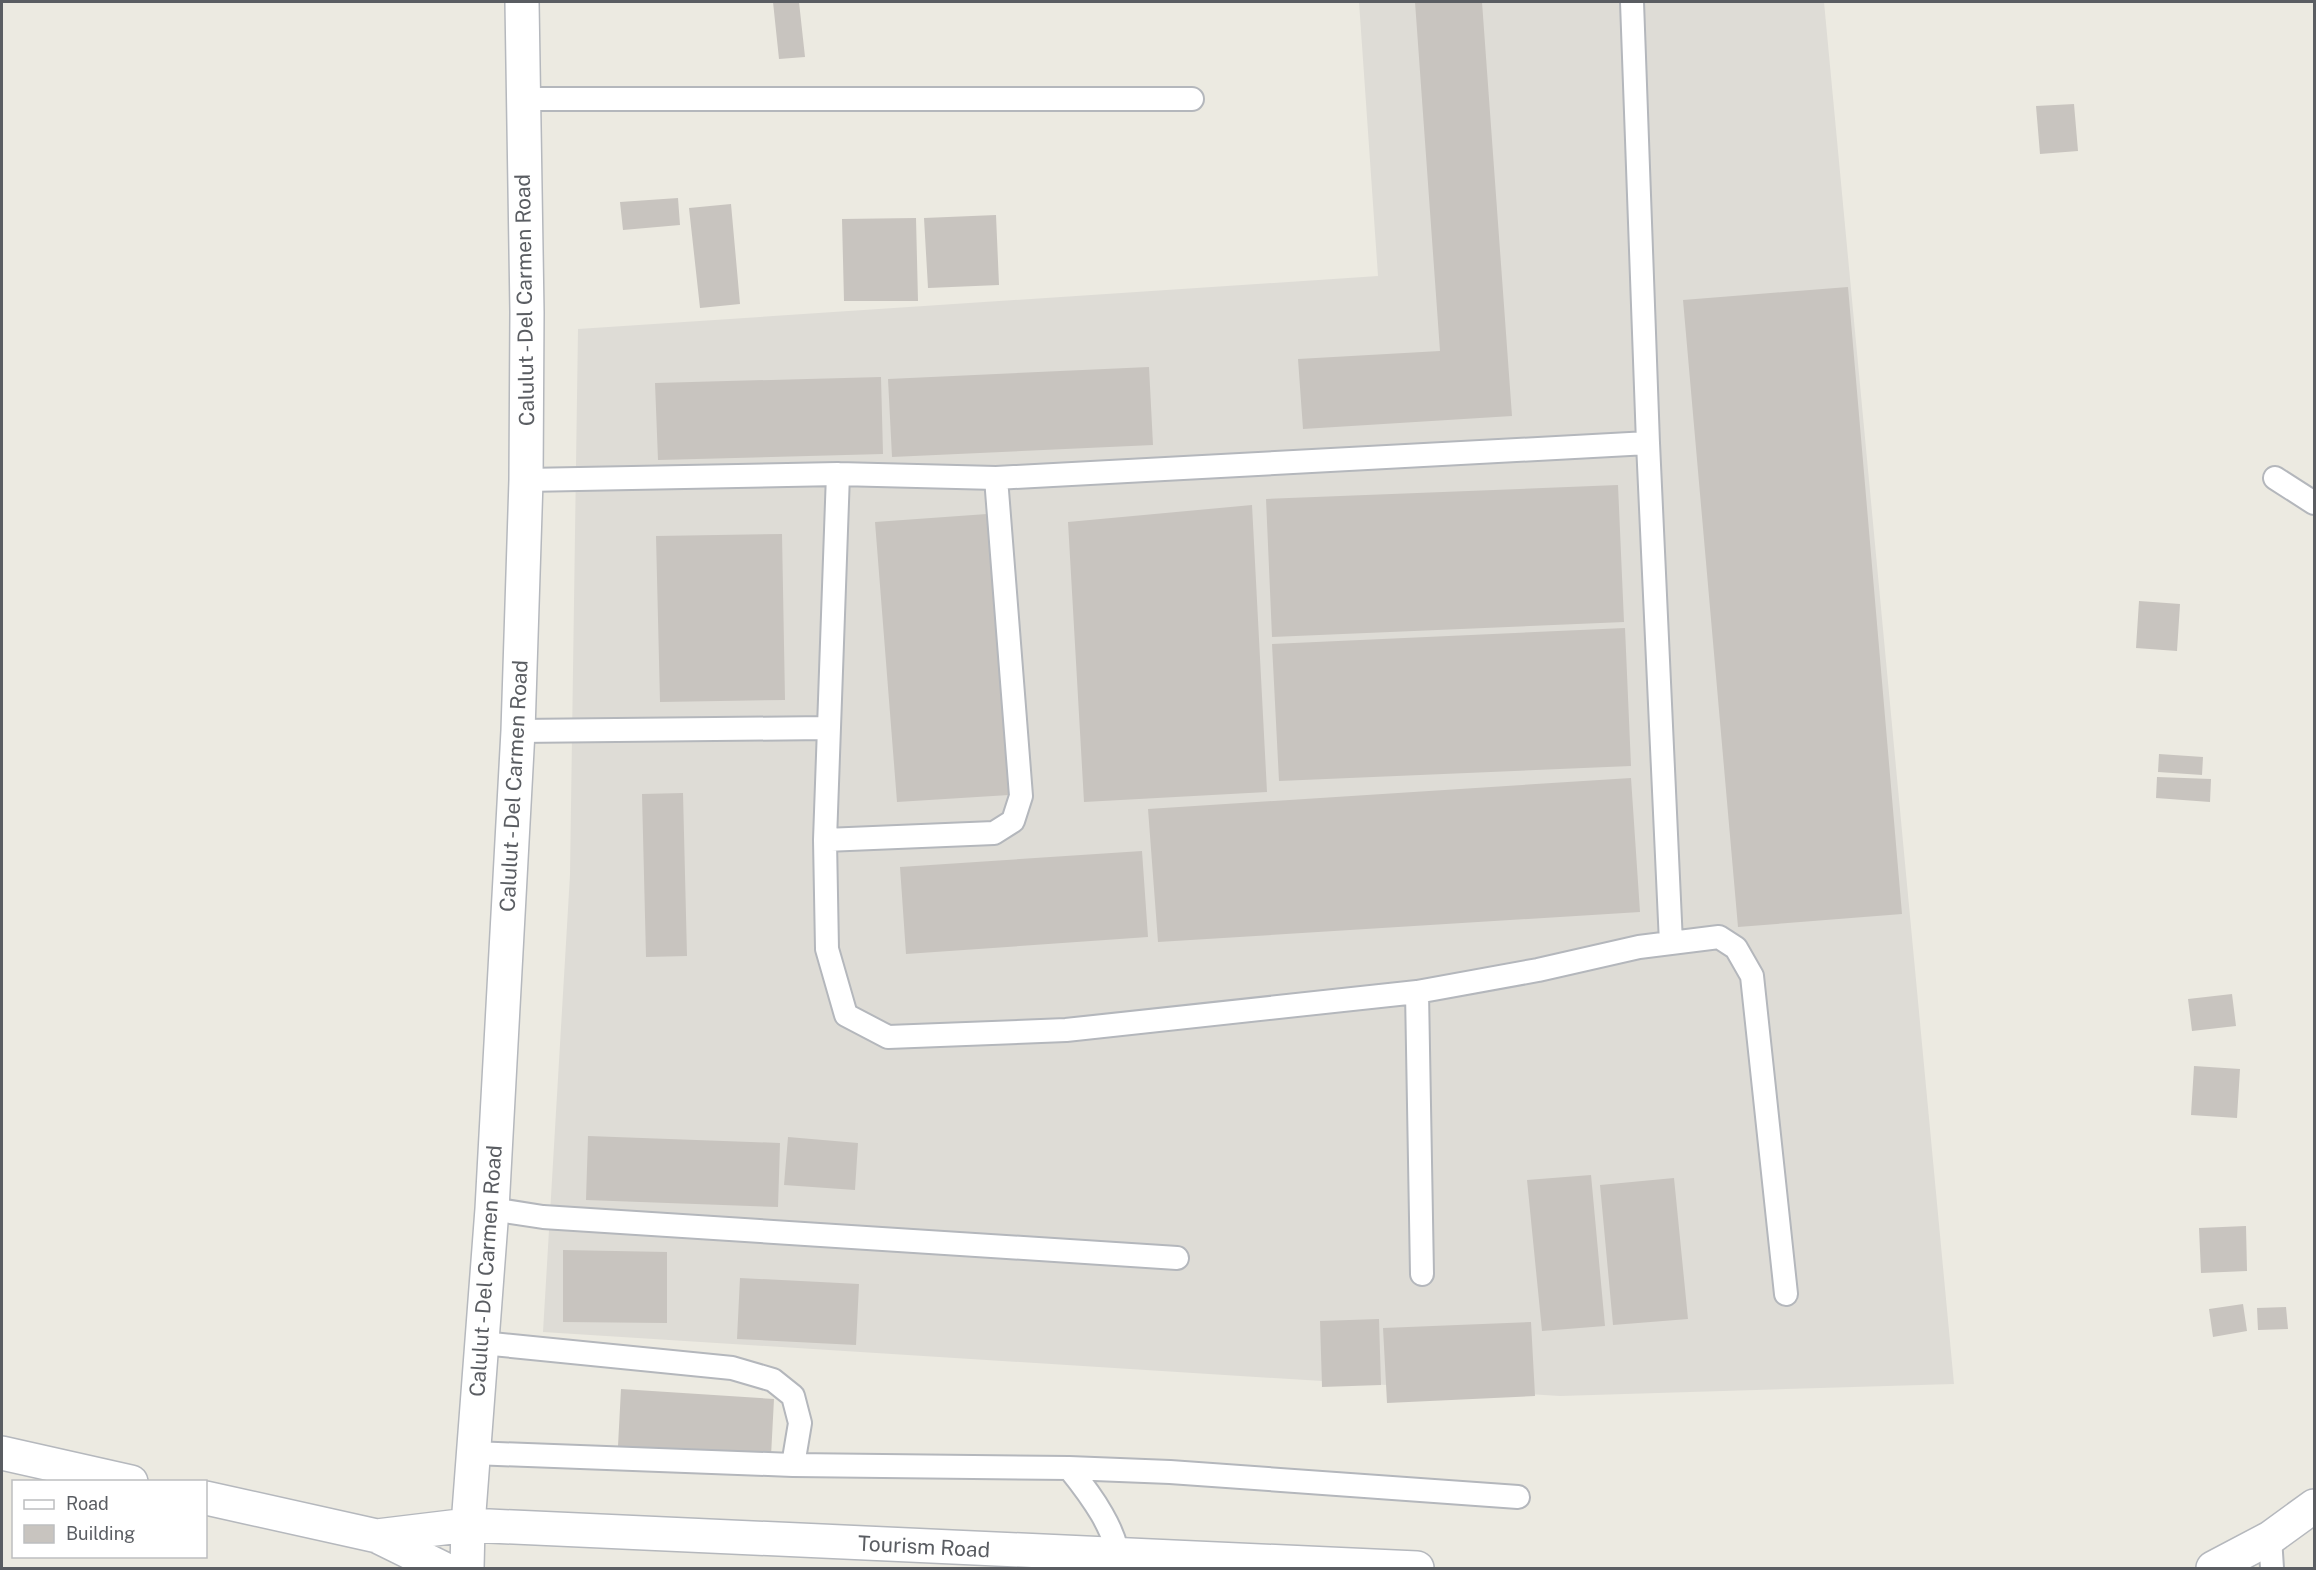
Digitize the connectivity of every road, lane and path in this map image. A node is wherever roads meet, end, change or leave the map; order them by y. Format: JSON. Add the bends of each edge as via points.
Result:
{"nodes":[{"id":1,"x":522,"y":2,"type":"edge"},
{"id":2,"x":1632,"y":2,"type":"edge"},
{"id":3,"x":522,"y":99,"type":"junction"},
{"id":4,"x":1192,"y":99,"type":"dead end"},
{"id":5,"x":1648,"y":443,"type":"junction"},
{"id":6,"x":838,"y":474,"type":"junction"},
{"id":7,"x":996,"y":478,"type":"junction"},
{"id":8,"x":2275,"y":478,"type":"dead end"},
{"id":9,"x":526,"y":480,"type":"junction"},
{"id":10,"x":2314,"y":503,"type":"edge"},
{"id":11,"x":827,"y":728,"type":"junction"},
{"id":12,"x":518,"y":731,"type":"junction"},
{"id":13,"x":825,"y":840,"type":"junction"},
{"id":14,"x":1671,"y":943,"type":"junction"},
{"id":15,"x":1417,"y":992,"type":"junction"},
{"id":16,"x":492,"y":1209,"type":"junction"},
{"id":17,"x":1177,"y":1258,"type":"dead end"},
{"id":18,"x":1422,"y":1274,"type":"dead end"},
{"id":19,"x":1786,"y":1294,"type":"dead end"},
{"id":20,"x":482,"y":1343,"type":"junction"},
{"id":21,"x":2,"y":1453,"type":"edge"},
{"id":22,"x":473,"y":1453,"type":"junction"},
{"id":23,"x":793,"y":1465,"type":"junction"},
{"id":24,"x":1069,"y":1468,"type":"junction"},
{"id":25,"x":122,"y":1480,"type":"edge"},
{"id":26,"x":1518,"y":1497,"type":"dead end"},
{"id":27,"x":207,"y":1498,"type":"edge"},
{"id":28,"x":2314,"y":1506,"type":"edge"},
{"id":29,"x":468,"y":1525,"type":"junction"},
{"id":30,"x":377,"y":1536,"type":"junction"},
{"id":31,"x":2271,"y":1553,"type":"edge"},
{"id":32,"x":1119,"y":1562,"type":"edge"},
{"id":33,"x":441,"y":1569,"type":"edge"},
{"id":34,"x":467,"y":1569,"type":"edge"},
{"id":35,"x":1417,"y":1569,"type":"edge"},
{"id":36,"x":2213,"y":1569,"type":"edge"}],
"edges":[{"from":1,"to":3,"type":"main road","name":"Calulut - Del Carmen Road"},
{"from":2,"to":5,"type":"lane"},
{"from":3,"to":4,"type":"lane"},
{"from":3,"to":9,"type":"main road","name":"Calulut - Del Carmen Road"},
{"from":5,"to":7,"type":"lane"},
{"from":5,"to":14,"type":"lane"},
{"from":6,"to":7,"type":"lane"},
{"from":6,"to":9,"type":"lane"},
{"from":6,"to":11,"type":"lane"},
{"from":7,"to":13,"type":"lane","via":[[1021,795],[1013,821],[994,833]]},
{"from":8,"to":10,"type":"lane"},
{"from":9,"to":12,"type":"main road","name":"Calulut - Del Carmen Road"},
{"from":11,"to":12,"type":"lane"},
{"from":11,"to":13,"type":"lane"},
{"from":12,"to":16,"type":"main road","name":"Calulut - Del Carmen Road"},
{"from":13,"to":15,"type":"lane","via":[[827,949],[846,1014],[888,1037],[1066,1030]]},
{"from":14,"to":15,"type":"lane"},
{"from":14,"to":19,"type":"lane","via":[[1719,937],[1736,948],[1752,976]]},
{"from":15,"to":18,"type":"lane"},
{"from":16,"to":17,"type":"lane","via":[[543,1216]]},
{"from":16,"to":20,"type":"main road","name":"Calulut - Del Carmen Road"},
{"from":20,"to":22,"type":"main road","name":"Calulut - Del Carmen Road"},
{"from":20,"to":23,"type":"lane","via":[[732,1368],[773,1380],[793,1396],[800,1423]]},
{"from":21,"to":25,"type":"main road"},
{"from":22,"to":23,"type":"lane"},
{"from":22,"to":29,"type":"main road","name":"Calulut - Del Carmen Road"},
{"from":23,"to":24,"type":"lane"},
{"from":24,"to":26,"type":"lane"},
{"from":24,"to":32,"type":"lane","via":[[1098,1506]]},
{"from":27,"to":30,"type":"main road"},
{"from":28,"to":31,"type":"main road"},
{"from":29,"to":30,"type":"main road","name":"Tourism Road"},
{"from":29,"to":32,"type":"main road","name":"Tourism Road"},
{"from":29,"to":34,"type":"main road","name":"Calulut - Del Carmen Road"},
{"from":30,"to":33,"type":"main road"},
{"from":31,"to":36,"type":"main road"},
{"from":32,"to":35,"type":"main road","name":"Tourism Road"}]}
